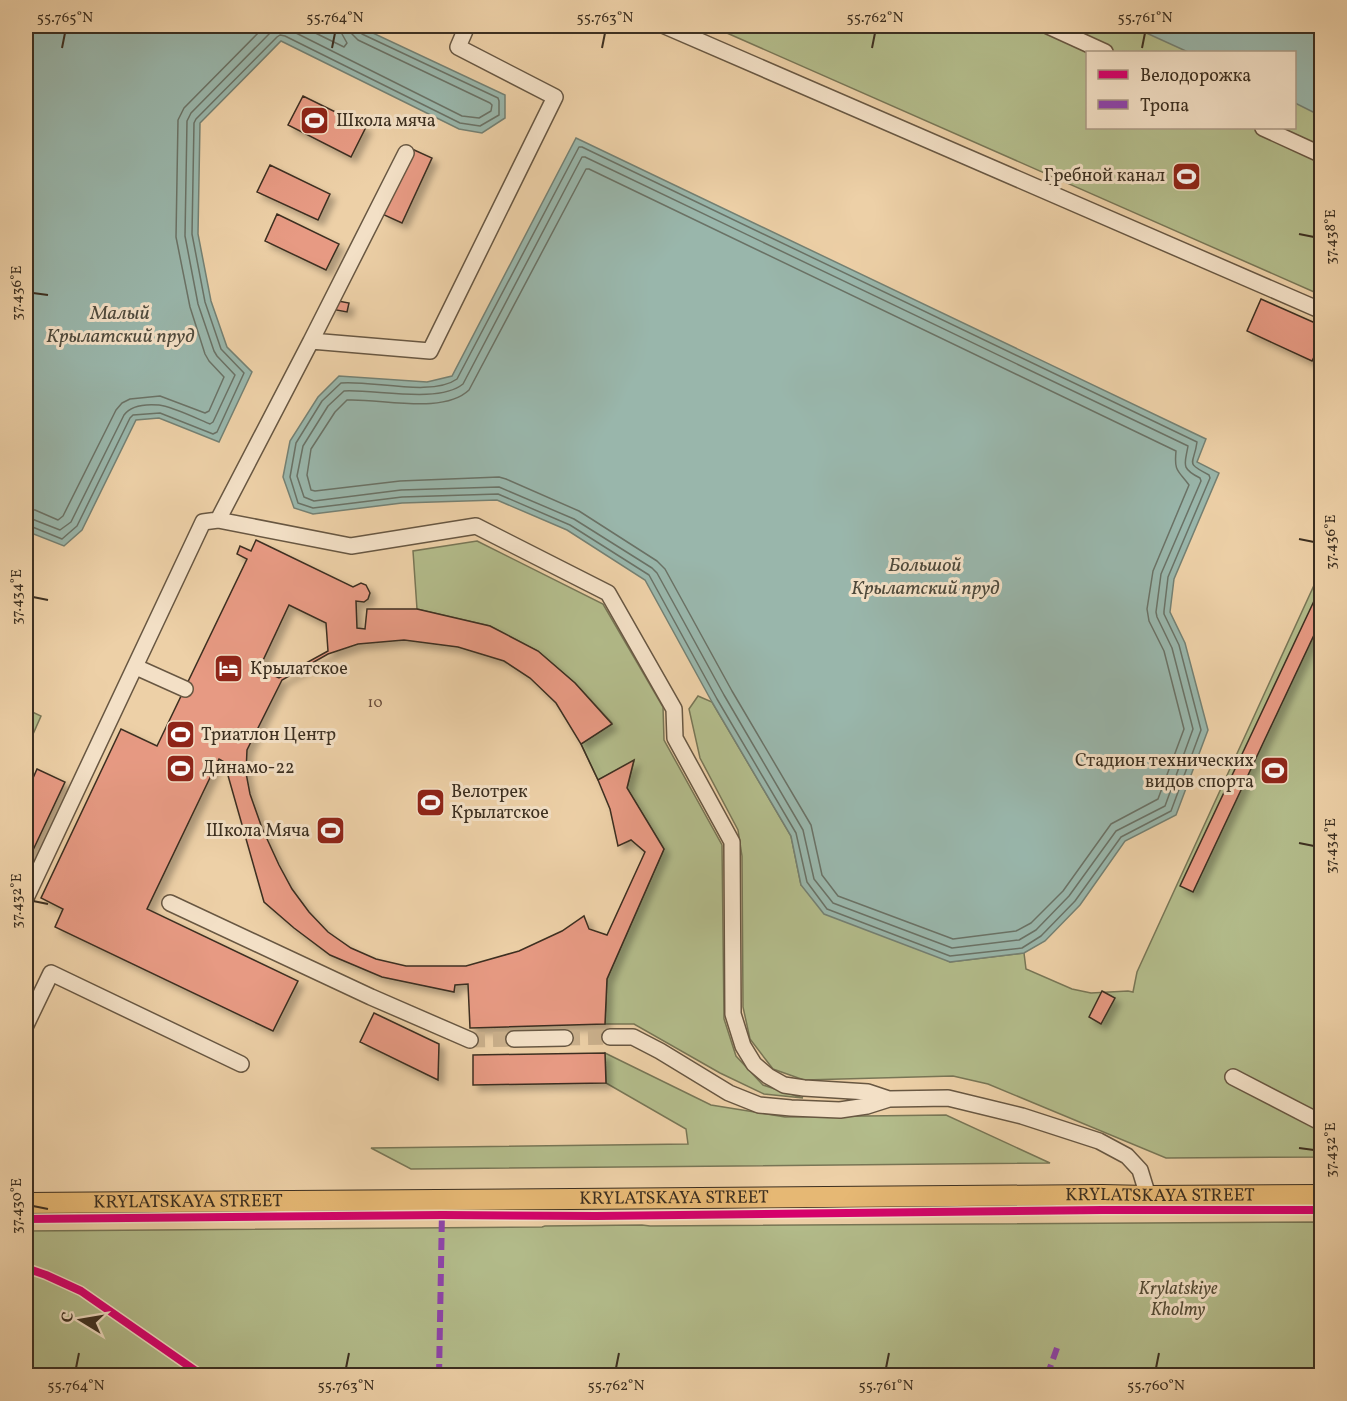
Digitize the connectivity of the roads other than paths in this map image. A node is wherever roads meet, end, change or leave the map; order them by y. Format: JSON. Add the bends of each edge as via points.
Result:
{"nodes":[{"id":1,"x":467,"y":26,"type":"edge"},
{"id":2,"x":665,"y":26,"type":"edge"},
{"id":3,"x":1048,"y":26,"type":"edge"},
{"id":4,"x":1103,"y":51,"type":"edge"},
{"id":5,"x":1265,"y":129,"type":"edge"},
{"id":6,"x":405,"y":153,"type":"dead end"},
{"id":7,"x":1322,"y":155,"type":"edge"},
{"id":8,"x":1322,"y":311,"type":"edge"},
{"id":9,"x":311,"y":341,"type":"junction"},
{"id":10,"x":218,"y":520,"type":"junction"},
{"id":11,"x":135,"y":667,"type":"junction"},
{"id":12,"x":185,"y":689,"type":"dead end"},
{"id":13,"x":26,"y":898,"type":"edge"},
{"id":14,"x":170,"y":903,"type":"dead end"},
{"id":15,"x":26,"y":1026,"type":"edge"},
{"id":16,"x":610,"y":1037,"type":"tunnel mouth"},
{"id":17,"x":565,"y":1038,"type":"tunnel mouth"},
{"id":18,"x":514,"y":1039,"type":"tunnel mouth"},
{"id":19,"x":470,"y":1040,"type":"tunnel mouth"},
{"id":20,"x":241,"y":1065,"type":"dead end"},
{"id":21,"x":1233,"y":1077,"type":"dead end"},
{"id":22,"x":889,"y":1099,"type":"junction"},
{"id":23,"x":1322,"y":1123,"type":"edge"},
{"id":24,"x":1322,"y":1195,"type":"edge"},
{"id":25,"x":1148,"y":1196,"type":"junction"},
{"id":26,"x":26,"y":1203,"type":"edge"}],
"edges":[{"from":1,"to":9,"type":"lane","via":[[458,47],[555,97],[430,351]]},
{"from":2,"to":8,"type":"lane"},
{"from":3,"to":4,"type":"lane"},
{"from":5,"to":7,"type":"lane"},
{"from":6,"to":9,"type":"lane"},
{"from":9,"to":10,"type":"lane"},
{"from":10,"to":11,"type":"lane","via":[[203,522]]},
{"from":10,"to":22,"type":"lane","via":[[351,546],[476,526],[608,593],[674,709],[675,738],[732,842],[733,1014],[743,1046],[754,1064],[784,1085],[868,1092]]},
{"from":11,"to":12,"type":"lane"},
{"from":11,"to":13,"type":"lane"},
{"from":14,"to":19,"type":"lane"},
{"from":15,"to":20,"type":"lane","via":[[51,973]]},
{"from":16,"to":22,"type":"lane","via":[[633,1037],[729,1093],[759,1105],[840,1110]]},
{"from":17,"to":18,"type":"lane"},
{"from":21,"to":23,"type":"lane"},
{"from":22,"to":25,"type":"lane","via":[[948,1098],[1099,1141],[1127,1156],[1140,1170]]},
{"from":24,"to":25,"type":"main road","name":"KRYLATSKAYA STREET"},
{"from":25,"to":26,"type":"main road","name":"KRYLATSKAYA STREET"}]}
